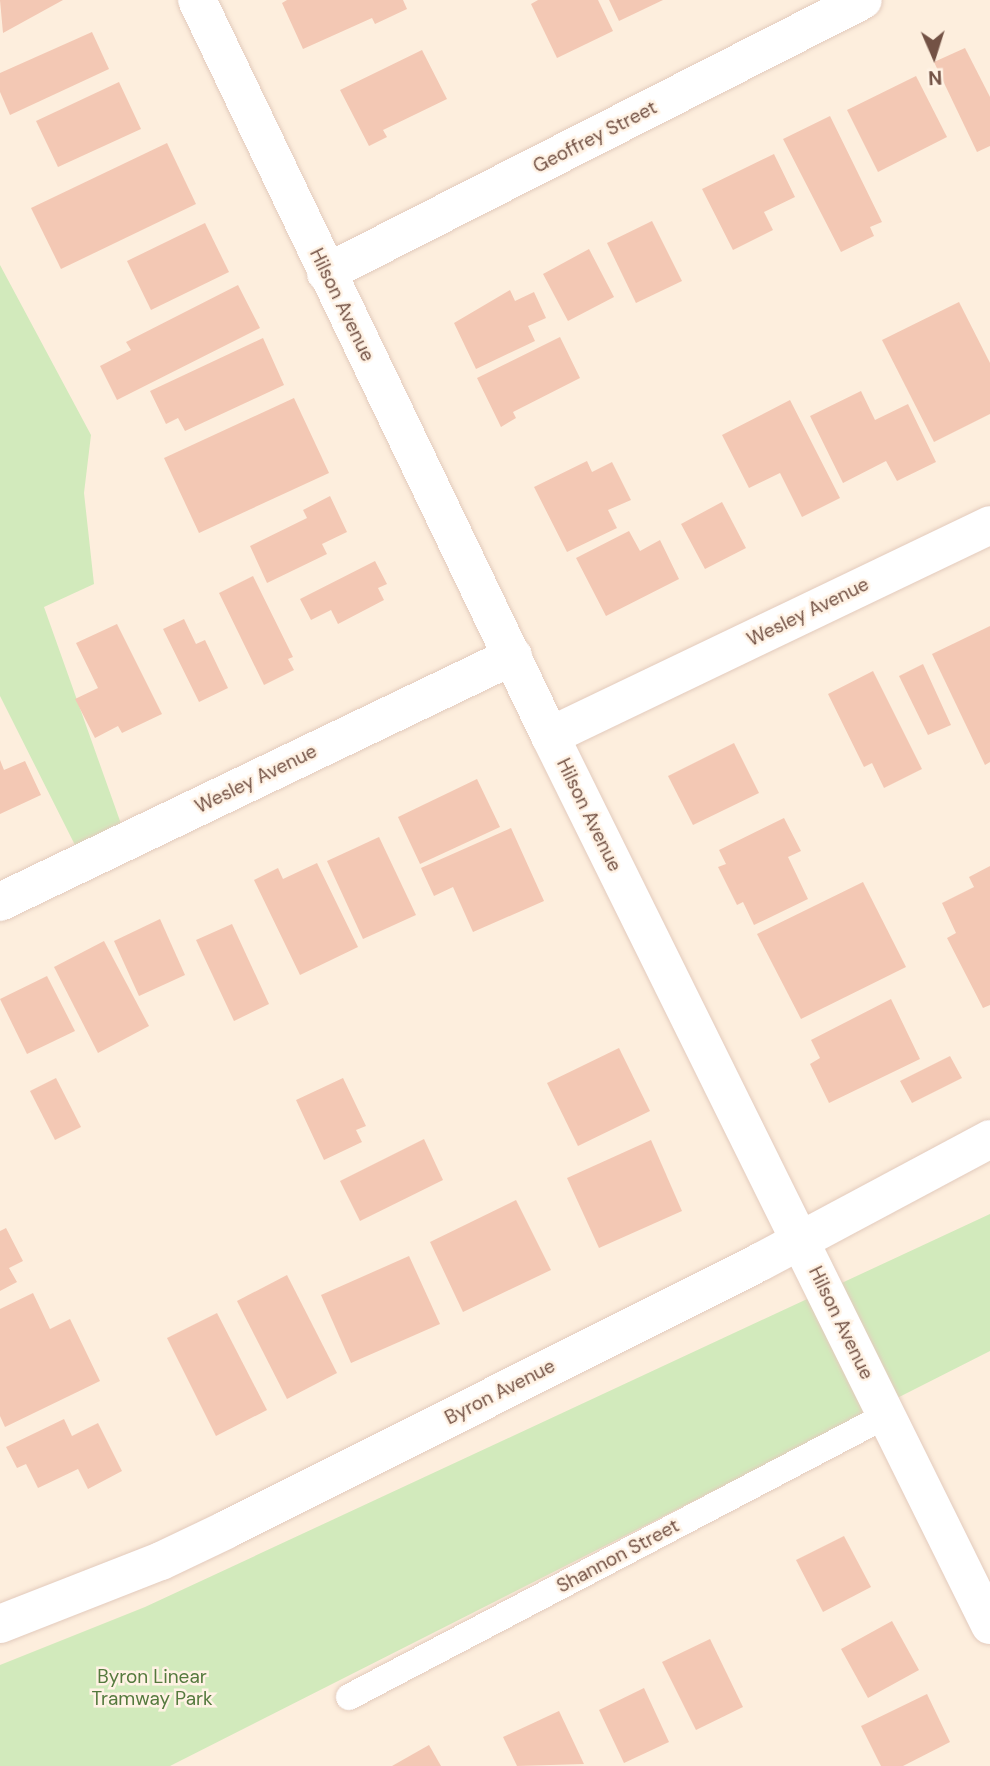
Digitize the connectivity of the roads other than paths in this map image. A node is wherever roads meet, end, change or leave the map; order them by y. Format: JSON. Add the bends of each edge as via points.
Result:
{"nodes":[{"id":1,"x":197,"y":0,"type":"edge"},
{"id":2,"x":863,"y":0,"type":"edge"},
{"id":3,"x":326,"y":274,"type":"junction"},
{"id":4,"x":990,"y":525,"type":"edge"},
{"id":5,"x":513,"y":656,"type":"junction"},
{"id":6,"x":550,"y":736,"type":"junction"},
{"id":7,"x":0,"y":902,"type":"edge"},
{"id":8,"x":990,"y":1139,"type":"edge"},
{"id":9,"x":801,"y":1240,"type":"junction"},
{"id":10,"x":887,"y":1415,"type":"junction"},
{"id":11,"x":0,"y":1624,"type":"edge"},
{"id":12,"x":990,"y":1625,"type":"edge"},
{"id":13,"x":349,"y":1697,"type":"dead end"}],
"edges":[{"from":1,"to":3,"type":"street","name":"Hilson Avenue"},
{"from":2,"to":3,"type":"street","name":"Geoffrey Street"},
{"from":3,"to":5,"type":"street","name":"Hilson Avenue"},
{"from":4,"to":6,"type":"street","name":"Wesley Avenue"},
{"from":5,"to":6,"type":"street","name":"Hilson Avenue"},
{"from":5,"to":7,"type":"street","name":"Wesley Avenue"},
{"from":6,"to":9,"type":"street","name":"Hilson Avenue"},
{"from":8,"to":9,"type":"street","name":"Byron Avenue"},
{"from":9,"to":10,"type":"street","name":"Hilson Avenue"},
{"from":9,"to":11,"type":"street","name":"Byron Avenue","via":[[194,1545]]},
{"from":10,"to":12,"type":"street","name":"Hilson Avenue"},
{"from":10,"to":13,"type":"lane","name":"Shannon Street"}]}
